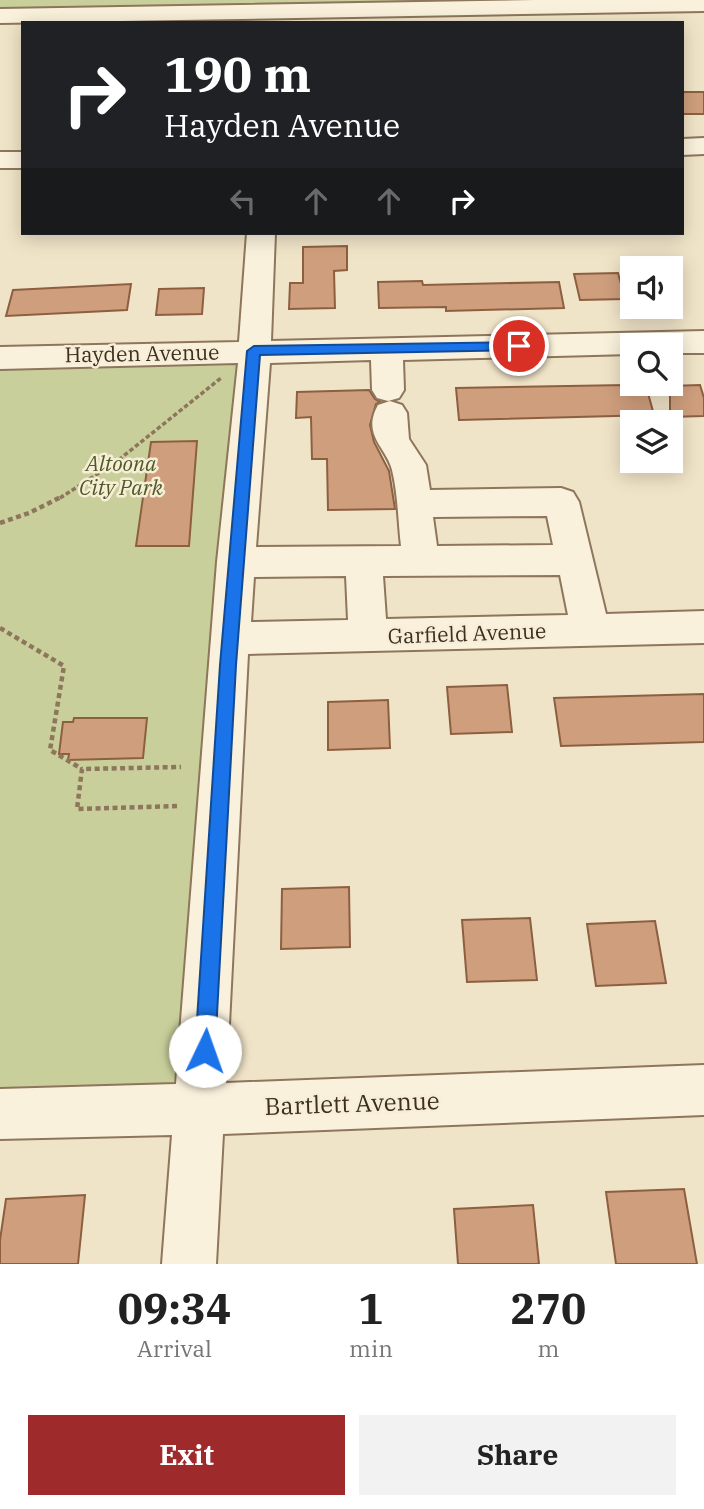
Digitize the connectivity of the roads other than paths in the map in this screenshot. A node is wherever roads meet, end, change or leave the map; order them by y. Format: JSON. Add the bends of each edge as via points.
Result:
{"nodes":[{"id":1,"x":704,"y":4,"type":"edge"},
{"id":2,"x":333,"y":5,"type":"edge"},
{"id":3,"x":152,"y":6,"type":"edge"},
{"id":4,"x":0,"y":16,"type":"edge"},
{"id":5,"x":269,"y":17,"type":"edge"},
{"id":6,"x":704,"y":146,"type":"edge"},
{"id":7,"x":684,"y":147,"type":"edge"},
{"id":8,"x":0,"y":160,"type":"edge"},
{"id":9,"x":21,"y":160,"type":"edge"},
{"id":10,"x":261,"y":235,"type":"edge"},
{"id":11,"x":704,"y":342,"type":"edge"},
{"id":12,"x":387,"y":349,"type":"junction"},
{"id":13,"x":0,"y":358,"type":"edge"},
{"id":14,"x":253,"y":363,"type":"junction"},
{"id":15,"x":414,"y":504,"type":"junction"},
{"id":16,"x":575,"y":560,"type":"junction"},
{"id":17,"x":365,"y":561,"type":"junction"},
{"id":18,"x":421,"y":561,"type":"junction"},
{"id":19,"x":235,"y":562,"type":"junction"},
{"id":20,"x":704,"y":627,"type":"edge"},
{"id":21,"x":591,"y":630,"type":"junction"},
{"id":22,"x":368,"y":636,"type":"junction"},
{"id":23,"x":230,"y":637,"type":"junction"},
{"id":24,"x":704,"y":1090,"type":"edge"},
{"id":25,"x":199,"y":1110,"type":"junction"},
{"id":26,"x":0,"y":1114,"type":"edge"},
{"id":27,"x":189,"y":1264,"type":"edge"}],
"edges":[{"from":1,"to":2,"type":"street"},
{"from":2,"to":5,"type":"street"},
{"from":3,"to":4,"type":"street"},
{"from":3,"to":5,"type":"street"},
{"from":6,"to":7,"type":"street"},
{"from":8,"to":9,"type":"street"},
{"from":10,"to":14,"type":"street"},
{"from":11,"to":12,"type":"street","name":"Hayden Avenue"},
{"from":12,"to":14,"type":"street","name":"Hayden Avenue"},
{"from":12,"to":15,"type":"street","via":[[392,441],[409,465]]},
{"from":13,"to":14,"type":"street","name":"Hayden Avenue"},
{"from":14,"to":19,"type":"street"},
{"from":15,"to":16,"type":"street","via":[[561,502]]},
{"from":15,"to":18,"type":"street"},
{"from":16,"to":18,"type":"street"},
{"from":16,"to":21,"type":"street"},
{"from":17,"to":18,"type":"street"},
{"from":17,"to":19,"type":"street"},
{"from":17,"to":22,"type":"street"},
{"from":19,"to":23,"type":"street"},
{"from":20,"to":21,"type":"street","name":"Garfield Avenue"},
{"from":21,"to":22,"type":"street","name":"Garfield Avenue"},
{"from":22,"to":23,"type":"street","name":"Garfield Avenue"},
{"from":23,"to":25,"type":"street"},
{"from":24,"to":25,"type":"street","name":"Bartlett Avenue"},
{"from":25,"to":26,"type":"street","name":"Bartlett Avenue"},
{"from":25,"to":27,"type":"street"}]}
